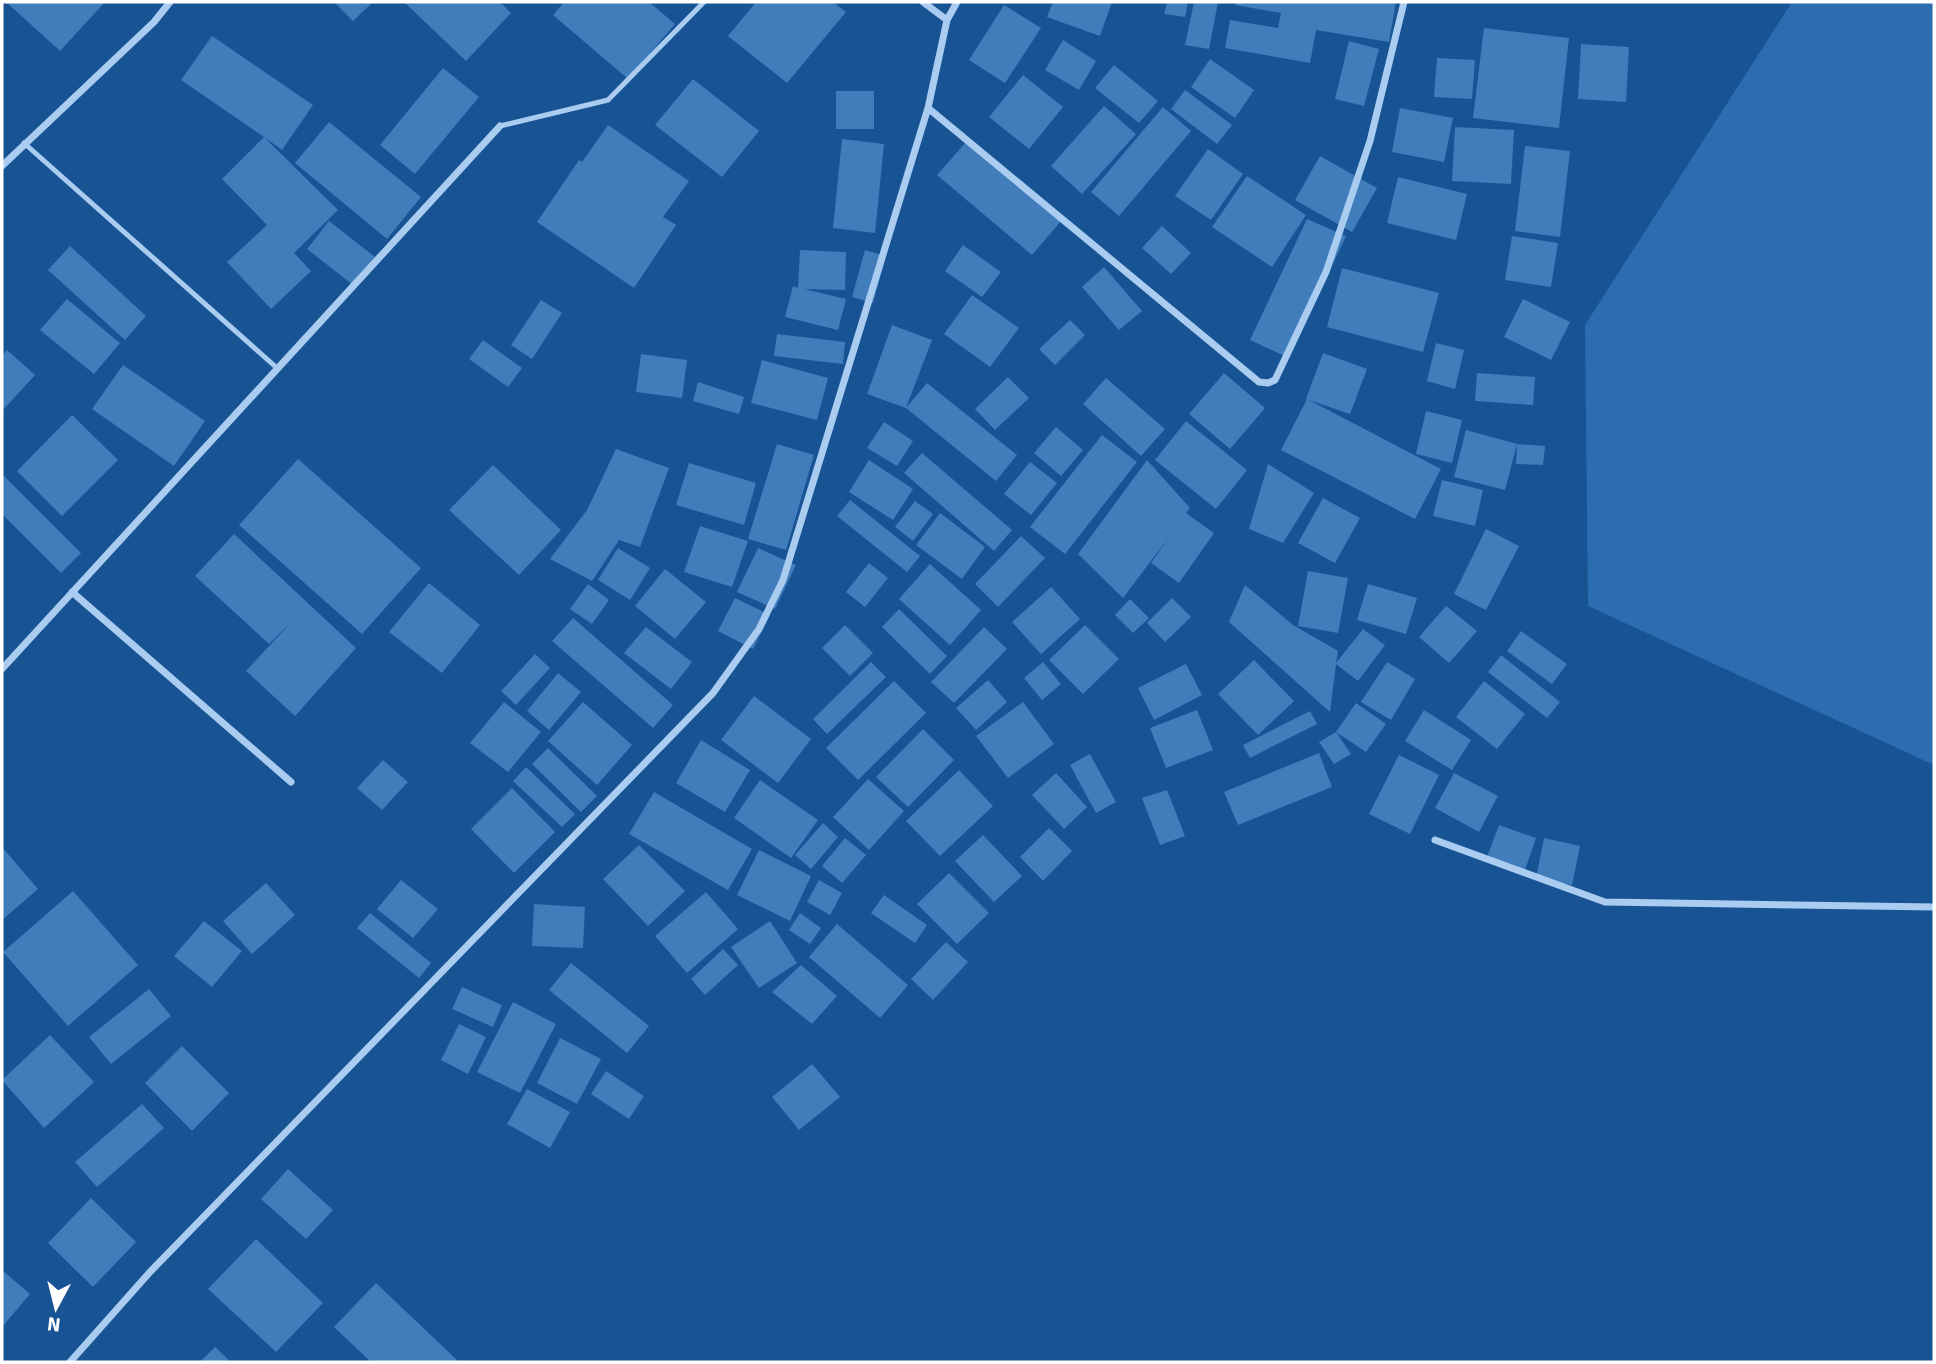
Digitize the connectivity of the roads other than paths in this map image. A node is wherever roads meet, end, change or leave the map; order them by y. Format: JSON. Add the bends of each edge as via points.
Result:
{"nodes":[{"id":1,"x":170,"y":2,"type":"edge"},
{"id":2,"x":704,"y":2,"type":"edge"},
{"id":3,"x":923,"y":2,"type":"edge"},
{"id":4,"x":957,"y":2,"type":"edge"},
{"id":5,"x":1404,"y":2,"type":"edge"},
{"id":6,"x":947,"y":20,"type":"junction"},
{"id":7,"x":928,"y":108,"type":"junction"},
{"id":8,"x":500,"y":126,"type":"joint"},
{"id":9,"x":24,"y":144,"type":"junction"},
{"id":10,"x":2,"y":166,"type":"edge"},
{"id":11,"x":278,"y":368,"type":"junction"},
{"id":12,"x":72,"y":592,"type":"junction"},
{"id":13,"x":2,"y":669,"type":"edge"},
{"id":14,"x":291,"y":782,"type":"dead end"},
{"id":15,"x":1435,"y":840,"type":"dead end"},
{"id":16,"x":1934,"y":907,"type":"edge"},
{"id":17,"x":70,"y":1362,"type":"edge"}],
"edges":[{"from":1,"to":9,"type":"street"},
{"from":2,"to":8,"type":"lane","via":[[608,100]]},
{"from":3,"to":6,"type":"street"},
{"from":4,"to":6,"type":"street"},
{"from":5,"to":7,"type":"street","via":[[1370,141],[1326,272],[1275,380],[1268,383],[1259,382]]},
{"from":6,"to":7,"type":"street"},
{"from":7,"to":17,"type":"street","via":[[783,580],[759,629],[713,693],[150,1272]]},
{"from":8,"to":11,"type":"street"},
{"from":9,"to":10,"type":"street"},
{"from":9,"to":11,"type":"lane"},
{"from":11,"to":12,"type":"street"},
{"from":12,"to":13,"type":"street"},
{"from":12,"to":14,"type":"street"},
{"from":15,"to":16,"type":"street","via":[[1605,902]]}]}
